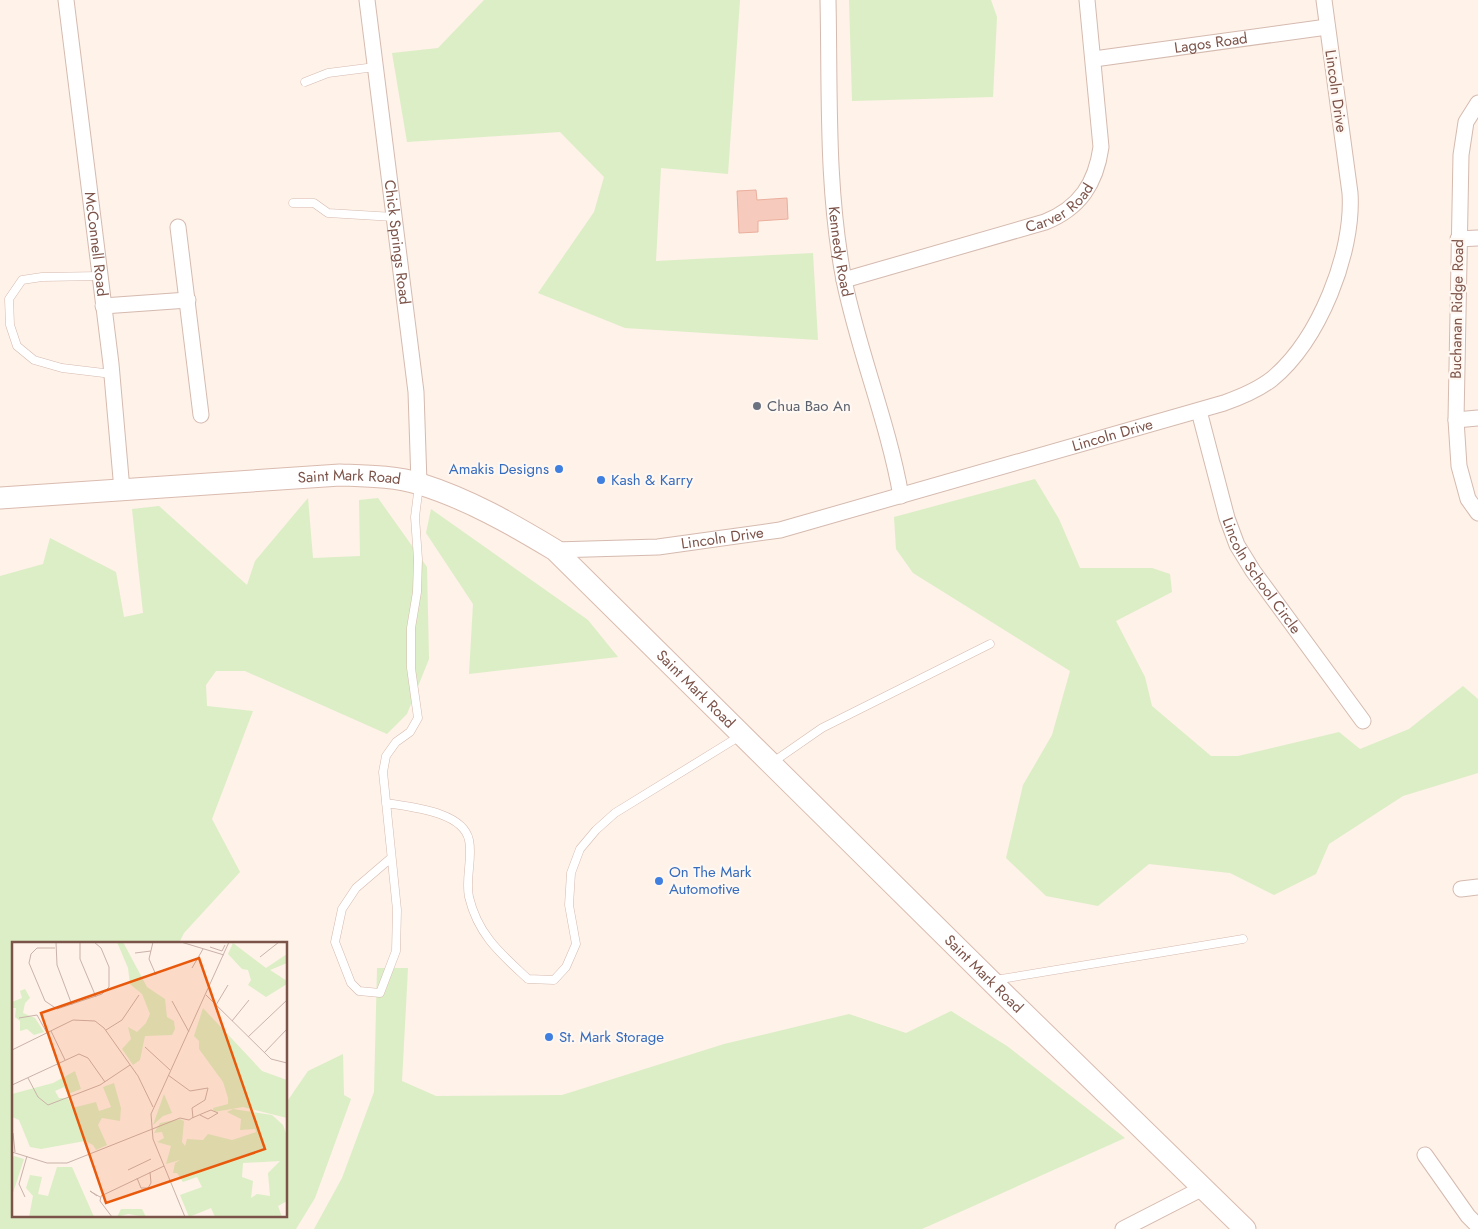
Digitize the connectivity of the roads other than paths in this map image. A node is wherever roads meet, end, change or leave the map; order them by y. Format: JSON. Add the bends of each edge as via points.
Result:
{"nodes":[{"id":1,"x":66,"y":0,"type":"edge"},
{"id":2,"x":367,"y":0,"type":"edge"},
{"id":3,"x":828,"y":0,"type":"edge"},
{"id":4,"x":1087,"y":0,"type":"edge"},
{"id":5,"x":1324,"y":0,"type":"edge"},
{"id":6,"x":1327,"y":27,"type":"junction"},
{"id":7,"x":1094,"y":59,"type":"junction"},
{"id":8,"x":375,"y":67,"type":"junction"},
{"id":9,"x":305,"y":82,"type":"dead end"},
{"id":10,"x":1478,"y":103,"type":"edge"},
{"id":11,"x":293,"y":204,"type":"dead end"},
{"id":12,"x":394,"y":217,"type":"junction"},
{"id":13,"x":178,"y":227,"type":"dead end"},
{"id":14,"x":1478,"y":238,"type":"edge"},
{"id":15,"x":1458,"y":239,"type":"junction"},
{"id":16,"x":100,"y":276,"type":"junction"},
{"id":17,"x":844,"y":280,"type":"junction"},
{"id":18,"x":188,"y":300,"type":"junction"},
{"id":19,"x":103,"y":306,"type":"junction"},
{"id":20,"x":112,"y":374,"type":"junction"},
{"id":21,"x":1199,"y":411,"type":"junction"},
{"id":22,"x":201,"y":415,"type":"dead end"},
{"id":23,"x":1478,"y":418,"type":"edge"},
{"id":24,"x":1456,"y":420,"type":"junction"},
{"id":25,"x":419,"y":483,"type":"junction"},
{"id":26,"x":122,"y":490,"type":"junction"},
{"id":27,"x":901,"y":496,"type":"junction"},
{"id":28,"x":0,"y":498,"type":"edge"},
{"id":29,"x":1478,"y":513,"type":"edge"},
{"id":30,"x":555,"y":550,"type":"junction"},
{"id":31,"x":990,"y":644,"type":"dead end"},
{"id":32,"x":1363,"y":721,"type":"dead end"},
{"id":33,"x":742,"y":735,"type":"junction"},
{"id":34,"x":772,"y":763,"type":"junction"},
{"id":35,"x":386,"y":802,"type":"junction"},
{"id":36,"x":392,"y":858,"type":"junction"},
{"id":37,"x":1478,"y":887,"type":"edge"},
{"id":38,"x":1461,"y":889,"type":"dead end"},
{"id":39,"x":1242,"y":939,"type":"dead end"},
{"id":40,"x":990,"y":981,"type":"junction"},
{"id":41,"x":1425,"y":1155,"type":"dead end"},
{"id":42,"x":1203,"y":1188,"type":"junction"},
{"id":43,"x":1478,"y":1226,"type":"edge"},
{"id":44,"x":1123,"y":1229,"type":"edge"},
{"id":45,"x":1245,"y":1229,"type":"edge"}],
"edges":[{"from":1,"to":16,"type":"street","name":"McConnell Road"},
{"from":2,"to":8,"type":"street","name":"Chick Springs Road"},
{"from":3,"to":17,"type":"street","name":"Kennedy Road","via":[[833,192]]},
{"from":4,"to":7,"type":"street","name":"Carver Road"},
{"from":5,"to":6,"type":"street","name":"Lincoln Drive"},
{"from":6,"to":7,"type":"street","name":"Lagos Road"},
{"from":6,"to":21,"type":"street","name":"Lincoln Drive","via":[[1350,201],[1350,225],[1342,262],[1310,333],[1292,359],[1260,387],[1242,397]]},
{"from":7,"to":17,"type":"street","name":"Carver Road","via":[[1101,147],[1098,166],[1092,182],[1069,210],[1045,222]]},
{"from":8,"to":9,"type":"lane","via":[[328,73]]},
{"from":8,"to":12,"type":"street","name":"Chick Springs Road"},
{"from":10,"to":15,"type":"street","name":"Buchanan Ridge Road","via":[[1466,122],[1461,155]]},
{"from":11,"to":12,"type":"lane","via":[[314,203],[328,213]]},
{"from":12,"to":25,"type":"street","name":"Chick Springs Road","via":[[416,392]]},
{"from":13,"to":18,"type":"street"},
{"from":14,"to":15,"type":"street"},
{"from":15,"to":24,"type":"street","name":"Buchanan Ridge Road"},
{"from":16,"to":19,"type":"street","name":"McConnell Road"},
{"from":16,"to":20,"type":"lane","via":[[22,280],[9,299],[10,325],[17,346],[34,360],[62,368]]},
{"from":17,"to":27,"type":"street","name":"Kennedy Road","via":[[897,471]]},
{"from":18,"to":19,"type":"street"},
{"from":18,"to":22,"type":"street"},
{"from":19,"to":20,"type":"street","name":"McConnell Road"},
{"from":20,"to":26,"type":"street","name":"McConnell Road"},
{"from":21,"to":27,"type":"street","name":"Lincoln Drive"},
{"from":21,"to":32,"type":"street","name":"Lincoln School Circle","via":[[1237,545]]},
{"from":23,"to":24,"type":"street"},
{"from":24,"to":29,"type":"street","name":"Buchanan Ridge Road","via":[[1459,466],[1468,499]]},
{"from":25,"to":26,"type":"street","name":"Saint Mark Road","via":[[376,476],[340,475]]},
{"from":25,"to":30,"type":"street","name":"Saint Mark Road","via":[[489,512]]},
{"from":25,"to":35,"type":"lane","via":[[415,517],[417,592],[411,628],[418,718],[410,732],[396,742],[386,756],[383,772]]},
{"from":26,"to":28,"type":"street","name":"Saint Mark Road"},
{"from":27,"to":30,"type":"street","name":"Lincoln Drive","via":[[811,523],[753,535],[658,547]]},
{"from":30,"to":33,"type":"street","name":"Saint Mark Road"},
{"from":31,"to":34,"type":"lane","via":[[822,728]]},
{"from":33,"to":34,"type":"street","name":"Saint Mark Road"},
{"from":33,"to":35,"type":"lane","via":[[615,814],[580,850],[571,873],[569,905],[576,944],[566,967],[554,980],[528,979],[480,929],[468,896],[469,839],[459,824],[438,812]]},
{"from":34,"to":40,"type":"street","name":"Saint Mark Road"},
{"from":35,"to":36,"type":"lane"},
{"from":36,"to":36,"type":"lane","via":[[396,951],[380,993],[359,991],[351,983],[335,942],[342,909],[356,888]]},
{"from":37,"to":38,"type":"street"},
{"from":39,"to":40,"type":"lane"},
{"from":40,"to":42,"type":"street","name":"Saint Mark Road"},
{"from":41,"to":43,"type":"street"},
{"from":42,"to":44,"type":"street"},
{"from":42,"to":45,"type":"street","name":"Saint Mark Road"}]}
